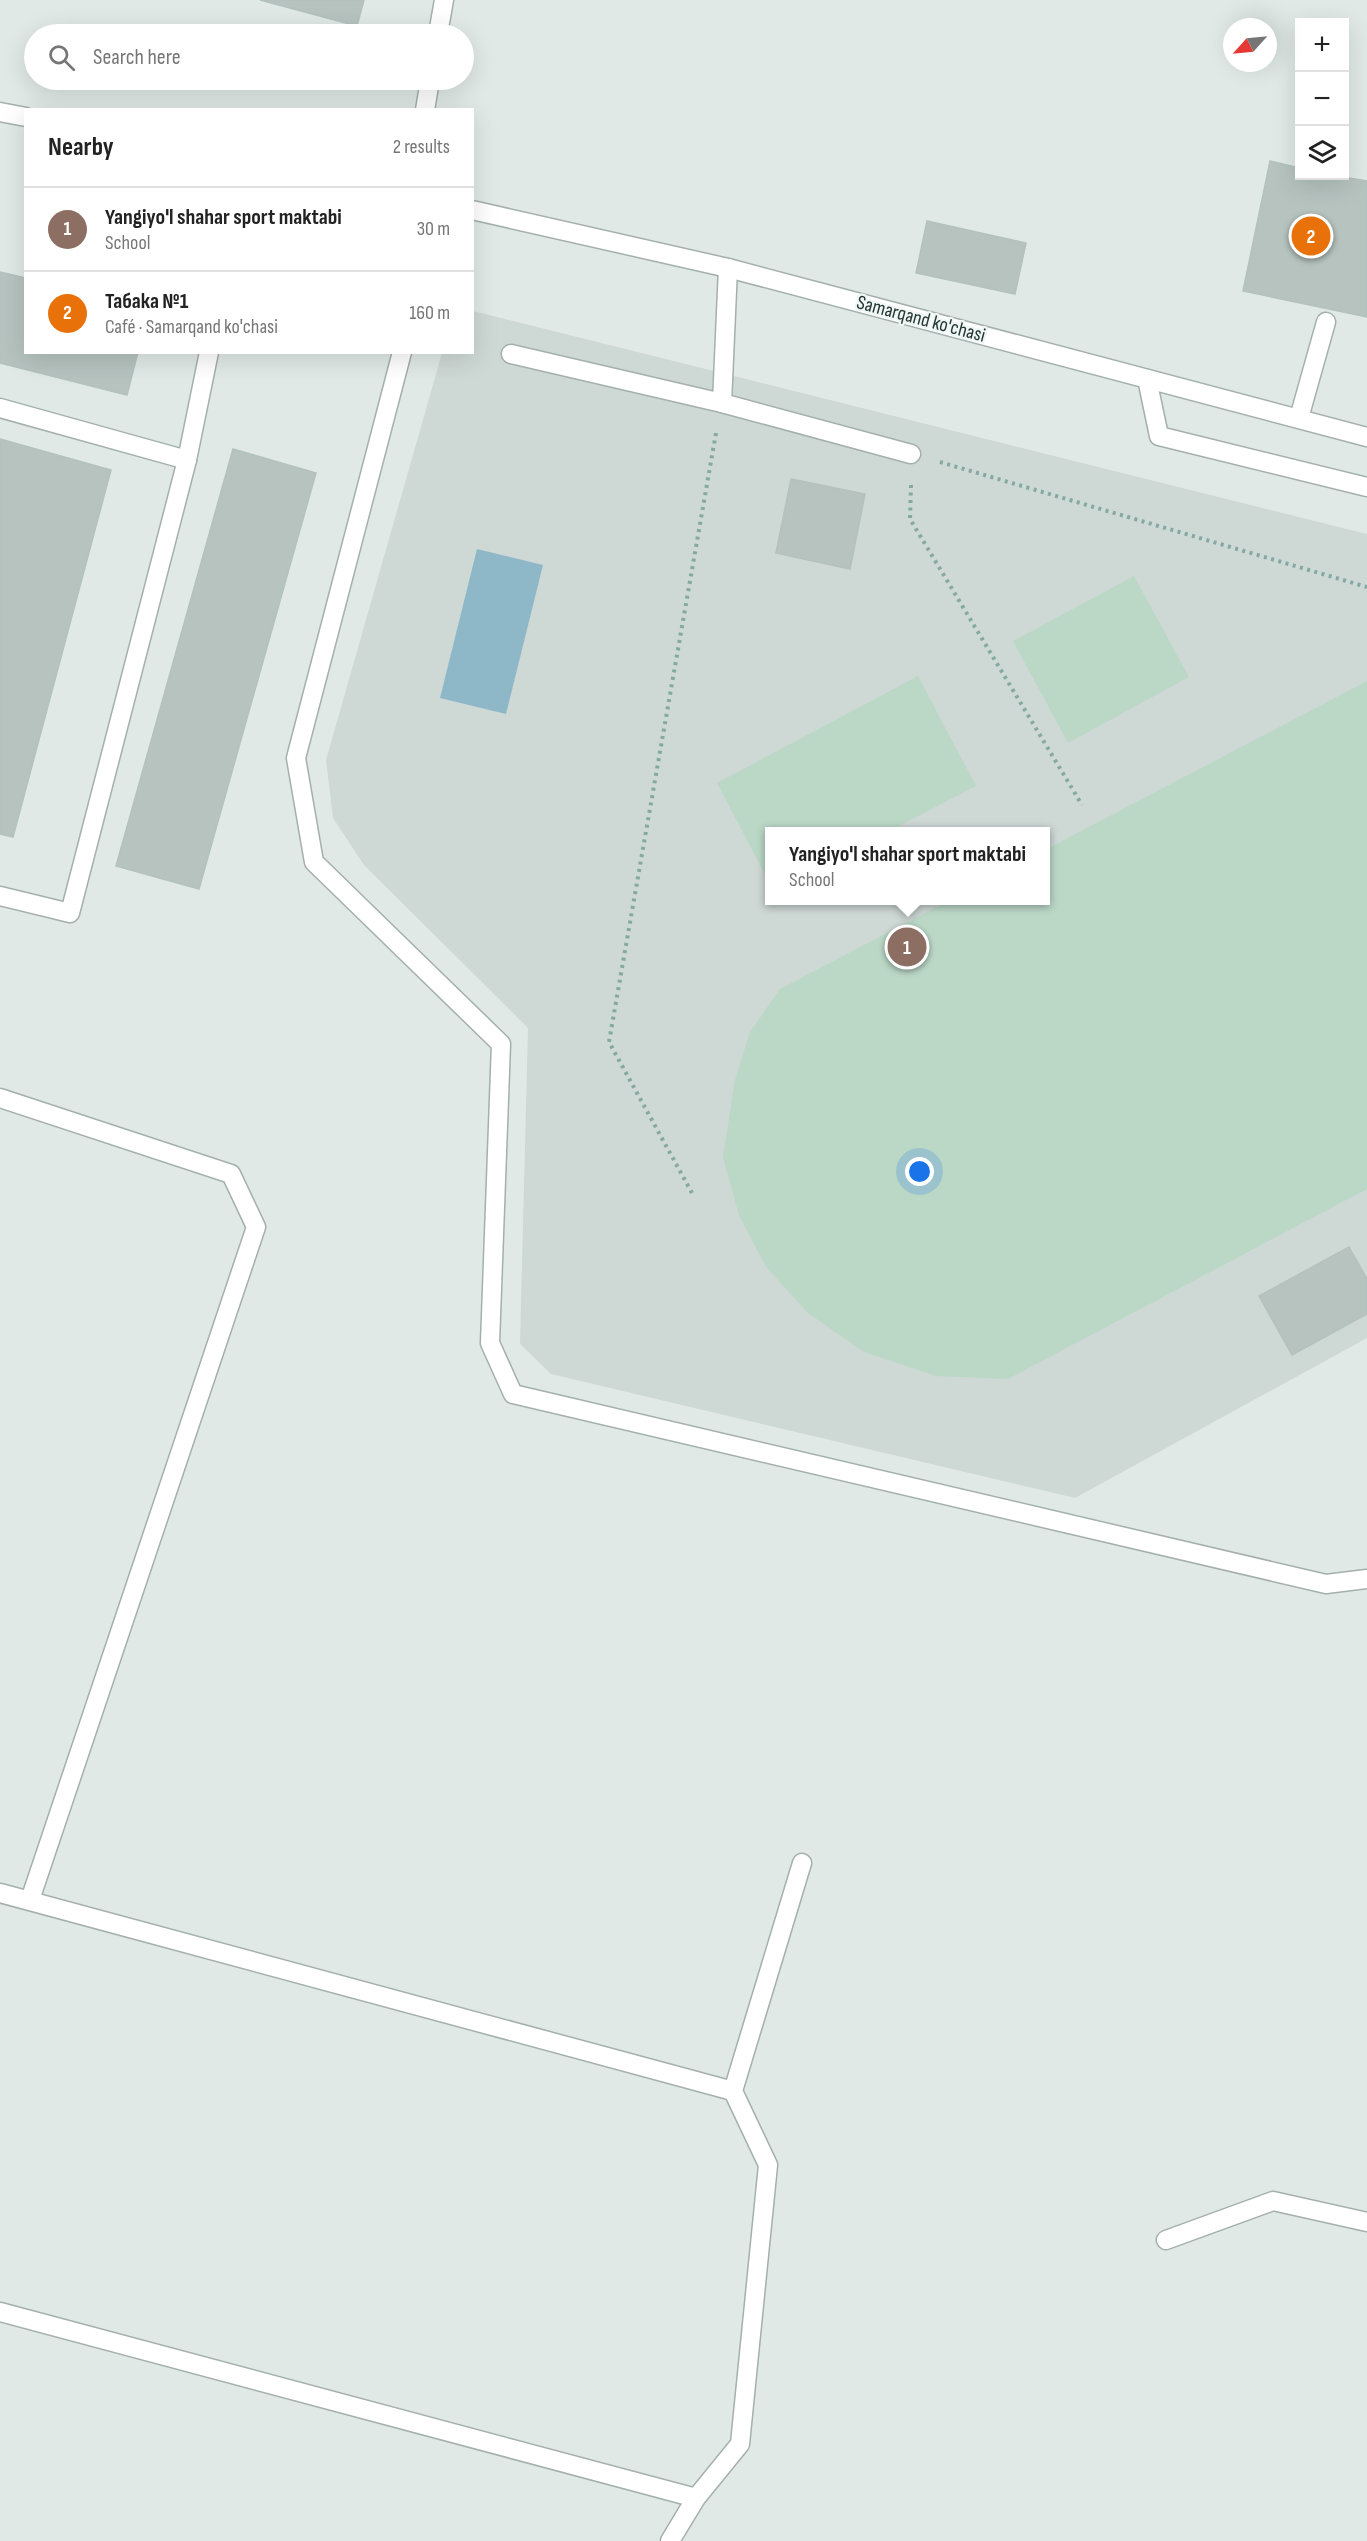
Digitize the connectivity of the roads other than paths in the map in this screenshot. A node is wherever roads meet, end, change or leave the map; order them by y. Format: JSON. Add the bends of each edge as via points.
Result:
{"nodes":[{"id":1,"x":444,"y":0,"type":"edge"},
{"id":2,"x":440,"y":24,"type":"edge"},
{"id":3,"x":428,"y":90,"type":"edge"},
{"id":4,"x":425,"y":108,"type":"edge"},
{"id":5,"x":0,"y":112,"type":"edge"},
{"id":6,"x":24,"y":117,"type":"edge"},
{"id":7,"x":474,"y":210,"type":"edge"},
{"id":8,"x":728,"y":268,"type":"junction"},
{"id":9,"x":1326,"y":322,"type":"dead end"},
{"id":10,"x":209,"y":354,"type":"edge"},
{"id":11,"x":401,"y":354,"type":"edge"},
{"id":12,"x":512,"y":354,"type":"dead end"},
{"id":13,"x":1147,"y":379,"type":"junction"},
{"id":14,"x":722,"y":403,"type":"junction"},
{"id":15,"x":0,"y":408,"type":"edge"},
{"id":16,"x":1299,"y":418,"type":"junction"},
{"id":17,"x":1367,"y":436,"type":"edge"},
{"id":18,"x":911,"y":454,"type":"road end"},
{"id":19,"x":187,"y":460,"type":"junction"},
{"id":20,"x":1367,"y":487,"type":"edge"},
{"id":21,"x":0,"y":896,"type":"edge"},
{"id":22,"x":0,"y":1098,"type":"edge"},
{"id":23,"x":1367,"y":1579,"type":"edge"},
{"id":24,"x":802,"y":1863,"type":"dead end"},
{"id":25,"x":0,"y":1893,"type":"edge"},
{"id":26,"x":30,"y":1900,"type":"junction"},
{"id":27,"x":733,"y":2091,"type":"junction"},
{"id":28,"x":1367,"y":2222,"type":"edge"},
{"id":29,"x":1166,"y":2240,"type":"dead end"},
{"id":30,"x":0,"y":2312,"type":"edge"},
{"id":31,"x":696,"y":2498,"type":"junction"},
{"id":32,"x":670,"y":2541,"type":"edge"}],
"edges":[{"from":1,"to":2,"type":"street"},
{"from":3,"to":4,"type":"street"},
{"from":5,"to":6,"type":"street"},
{"from":7,"to":8,"type":"street","name":"Samarqand ko'chasi"},
{"from":8,"to":13,"type":"street","name":"Samarqand ko'chasi"},
{"from":8,"to":14,"type":"street"},
{"from":9,"to":16,"type":"street"},
{"from":10,"to":19,"type":"street"},
{"from":11,"to":23,"type":"street","via":[[296,758],[314,862],[501,1044],[490,1343],[513,1394],[1326,1584]]},
{"from":12,"to":14,"type":"street"},
{"from":13,"to":16,"type":"street","name":"Samarqand ko'chasi"},
{"from":13,"to":20,"type":"street","via":[[1160,436]]},
{"from":14,"to":18,"type":"street"},
{"from":15,"to":19,"type":"street"},
{"from":16,"to":17,"type":"street","name":"Samarqand ko'chasi"},
{"from":19,"to":21,"type":"street","via":[[70,913]]},
{"from":22,"to":26,"type":"street","via":[[231,1174],[256,1227]]},
{"from":24,"to":27,"type":"street"},
{"from":25,"to":26,"type":"street"},
{"from":26,"to":27,"type":"street"},
{"from":27,"to":31,"type":"street","via":[[768,2165],[740,2444]]},
{"from":28,"to":29,"type":"street","via":[[1273,2201]]},
{"from":30,"to":31,"type":"street"},
{"from":31,"to":32,"type":"street"}]}
